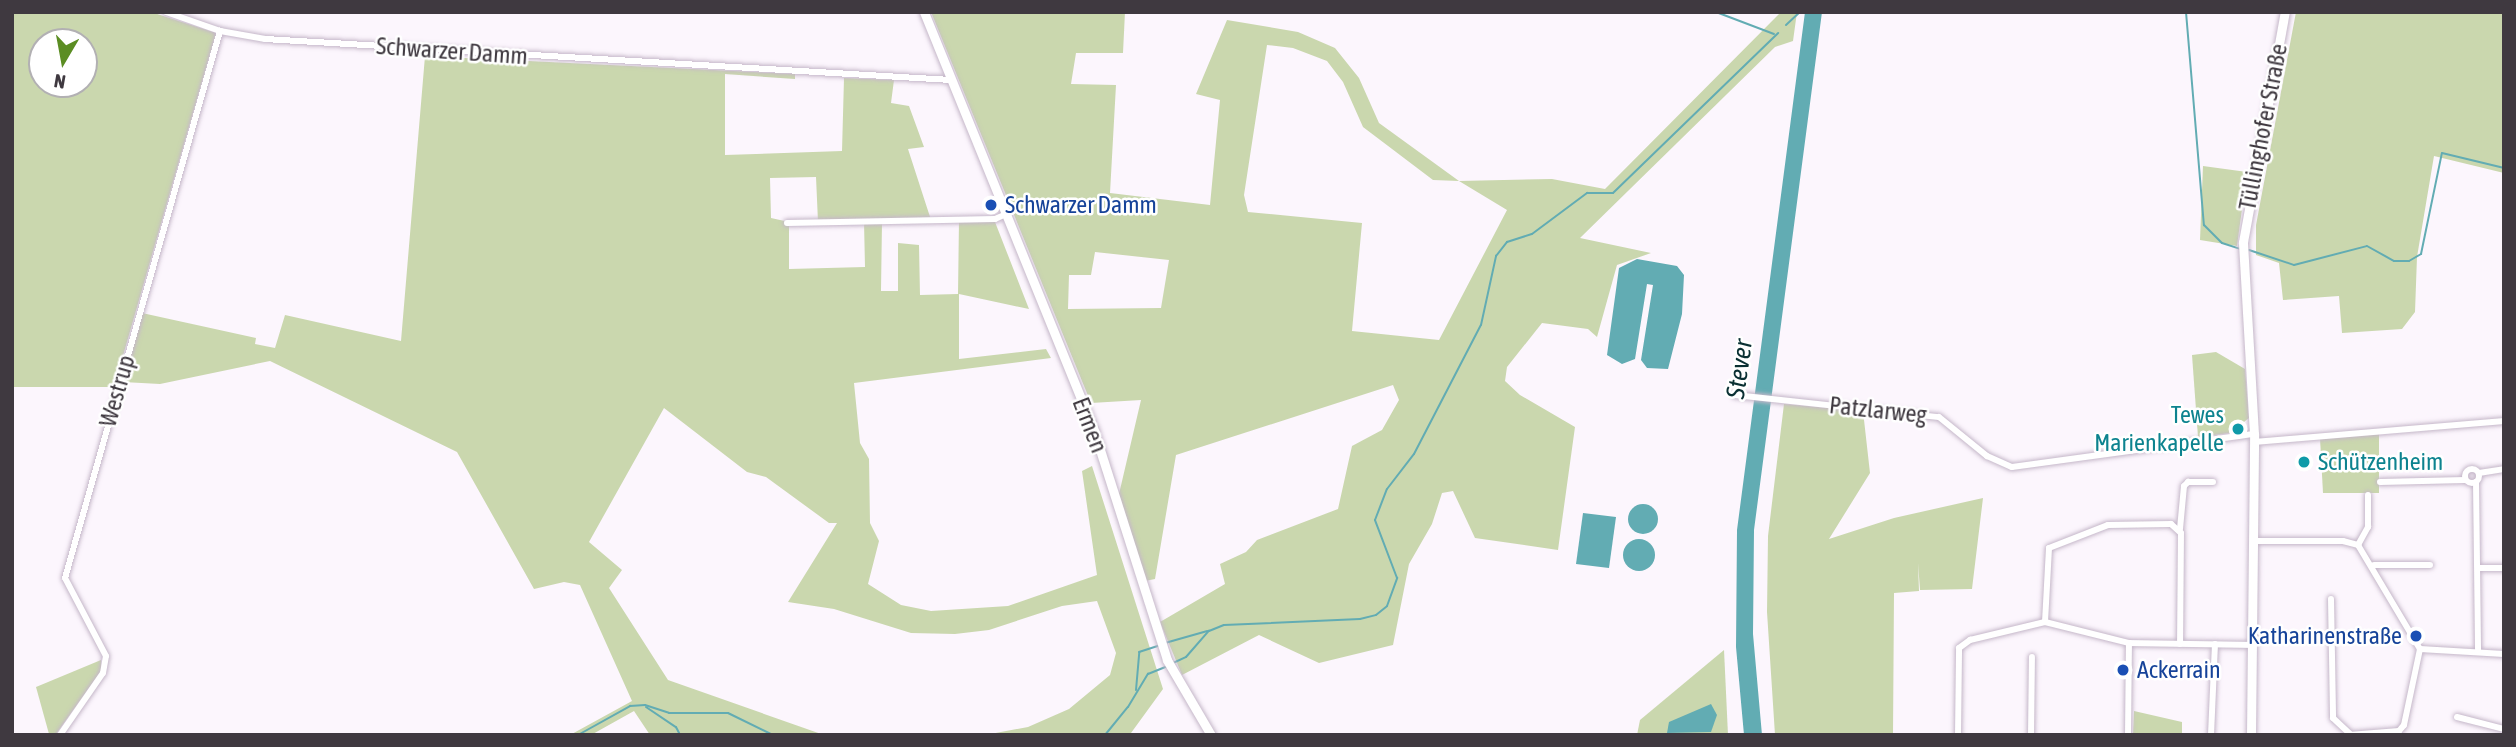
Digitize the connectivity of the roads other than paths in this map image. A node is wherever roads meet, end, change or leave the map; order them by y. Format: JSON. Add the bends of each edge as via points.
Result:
{"nodes":[{"id":1,"x":166,"y":12,"type":"edge"},
{"id":2,"x":924,"y":12,"type":"edge"},
{"id":3,"x":2285,"y":12,"type":"edge"},
{"id":4,"x":220,"y":31,"type":"junction"},
{"id":5,"x":951,"y":80,"type":"junction"},
{"id":6,"x":1006,"y":214,"type":"junction"},
{"id":7,"x":787,"y":223,"type":"dead end"},
{"id":8,"x":1738,"y":395,"type":"dead end"},
{"id":9,"x":2504,"y":421,"type":"edge"},
{"id":10,"x":2254,"y":438,"type":"junction"},
{"id":11,"x":2504,"y":468,"type":"edge"},
{"id":12,"x":2479,"y":473,"type":"junction"},
{"id":13,"x":2465,"y":480,"type":"junction"},
{"id":14,"x":2213,"y":482,"type":"dead end"},
{"id":15,"x":2380,"y":482,"type":"dead end"},
{"id":16,"x":2476,"y":482,"type":"junction"},
{"id":17,"x":2368,"y":495,"type":"dead end"},
{"id":18,"x":2180,"y":529,"type":"junction"},
{"id":19,"x":2253,"y":541,"type":"junction"},
{"id":20,"x":2358,"y":545,"type":"junction"},
{"id":21,"x":2374,"y":565,"type":"junction"},
{"id":22,"x":2430,"y":565,"type":"dead end"},
{"id":23,"x":2479,"y":568,"type":"junction"},
{"id":24,"x":2504,"y":568,"type":"edge"},
{"id":25,"x":2331,"y":599,"type":"dead end"},
{"id":26,"x":2045,"y":622,"type":"junction"},
{"id":27,"x":2129,"y":643,"type":"junction"},
{"id":28,"x":2180,"y":644,"type":"junction"},
{"id":29,"x":2215,"y":644,"type":"junction"},
{"id":30,"x":2253,"y":645,"type":"junction"},
{"id":31,"x":2420,"y":649,"type":"junction"},
{"id":32,"x":2478,"y":650,"type":"junction"},
{"id":33,"x":2504,"y":654,"type":"edge"},
{"id":34,"x":2032,"y":657,"type":"dead end"},
{"id":35,"x":2457,"y":717,"type":"dead end"},
{"id":36,"x":2504,"y":729,"type":"edge"},
{"id":37,"x":2349,"y":734,"type":"edge"},
{"id":38,"x":60,"y":735,"type":"edge"},
{"id":39,"x":1211,"y":735,"type":"edge"},
{"id":40,"x":1958,"y":735,"type":"edge"},
{"id":41,"x":2031,"y":735,"type":"edge"},
{"id":42,"x":2128,"y":735,"type":"edge"},
{"id":43,"x":2211,"y":735,"type":"edge"},
{"id":44,"x":2251,"y":735,"type":"edge"}],
"edges":[{"from":1,"to":4,"type":"street","name":"Schwarzer Damm"},
{"from":2,"to":5,"type":"main road","name":"Ermen"},
{"from":3,"to":10,"type":"main road","name":"Tüllinghofer Straße","via":[[2243,242]]},
{"from":4,"to":5,"type":"street","name":"Schwarzer Damm","via":[[265,39]]},
{"from":4,"to":38,"type":"street","name":"Westrup","via":[[65,578],[106,656],[103,673]]},
{"from":5,"to":6,"type":"main road","name":"Ermen"},
{"from":6,"to":7,"type":"street","via":[[995,219]]},
{"from":6,"to":39,"type":"main road","name":"Ermen","via":[[1094,431],[1167,660]]},
{"from":8,"to":10,"type":"street","name":"Patzlarweg","via":[[1939,417],[1987,456],[2012,467]]},
{"from":9,"to":10,"type":"street"},
{"from":10,"to":19,"type":"main road"},
{"from":11,"to":12,"type":"street"},
{"from":12,"to":13,"type":"street","via":[[2468,469]]},
{"from":12,"to":16,"type":"street"},
{"from":13,"to":15,"type":"street"},
{"from":13,"to":16,"type":"street"},
{"from":14,"to":18,"type":"street","via":[[2184,486]]},
{"from":16,"to":23,"type":"street"},
{"from":17,"to":20,"type":"street","via":[[2368,527]]},
{"from":18,"to":26,"type":"street","via":[[2171,524],[2108,525],[2049,548]]},
{"from":18,"to":28,"type":"street"},
{"from":19,"to":20,"type":"street"},
{"from":19,"to":30,"type":"main road"},
{"from":20,"to":21,"type":"street"},
{"from":21,"to":22,"type":"street"},
{"from":21,"to":31,"type":"street"},
{"from":23,"to":24,"type":"street"},
{"from":23,"to":32,"type":"street"},
{"from":25,"to":37,"type":"street","via":[[2333,719]]},
{"from":26,"to":27,"type":"street"},
{"from":26,"to":40,"type":"street","via":[[1970,640],[1959,648]]},
{"from":27,"to":28,"type":"street"},
{"from":27,"to":42,"type":"street"},
{"from":28,"to":29,"type":"street"},
{"from":29,"to":30,"type":"street"},
{"from":29,"to":43,"type":"street"},
{"from":30,"to":44,"type":"main road"},
{"from":31,"to":32,"type":"street"},
{"from":31,"to":37,"type":"street","via":[[2399,731]]},
{"from":32,"to":33,"type":"street"},
{"from":34,"to":41,"type":"street"},
{"from":35,"to":36,"type":"street"}]}
